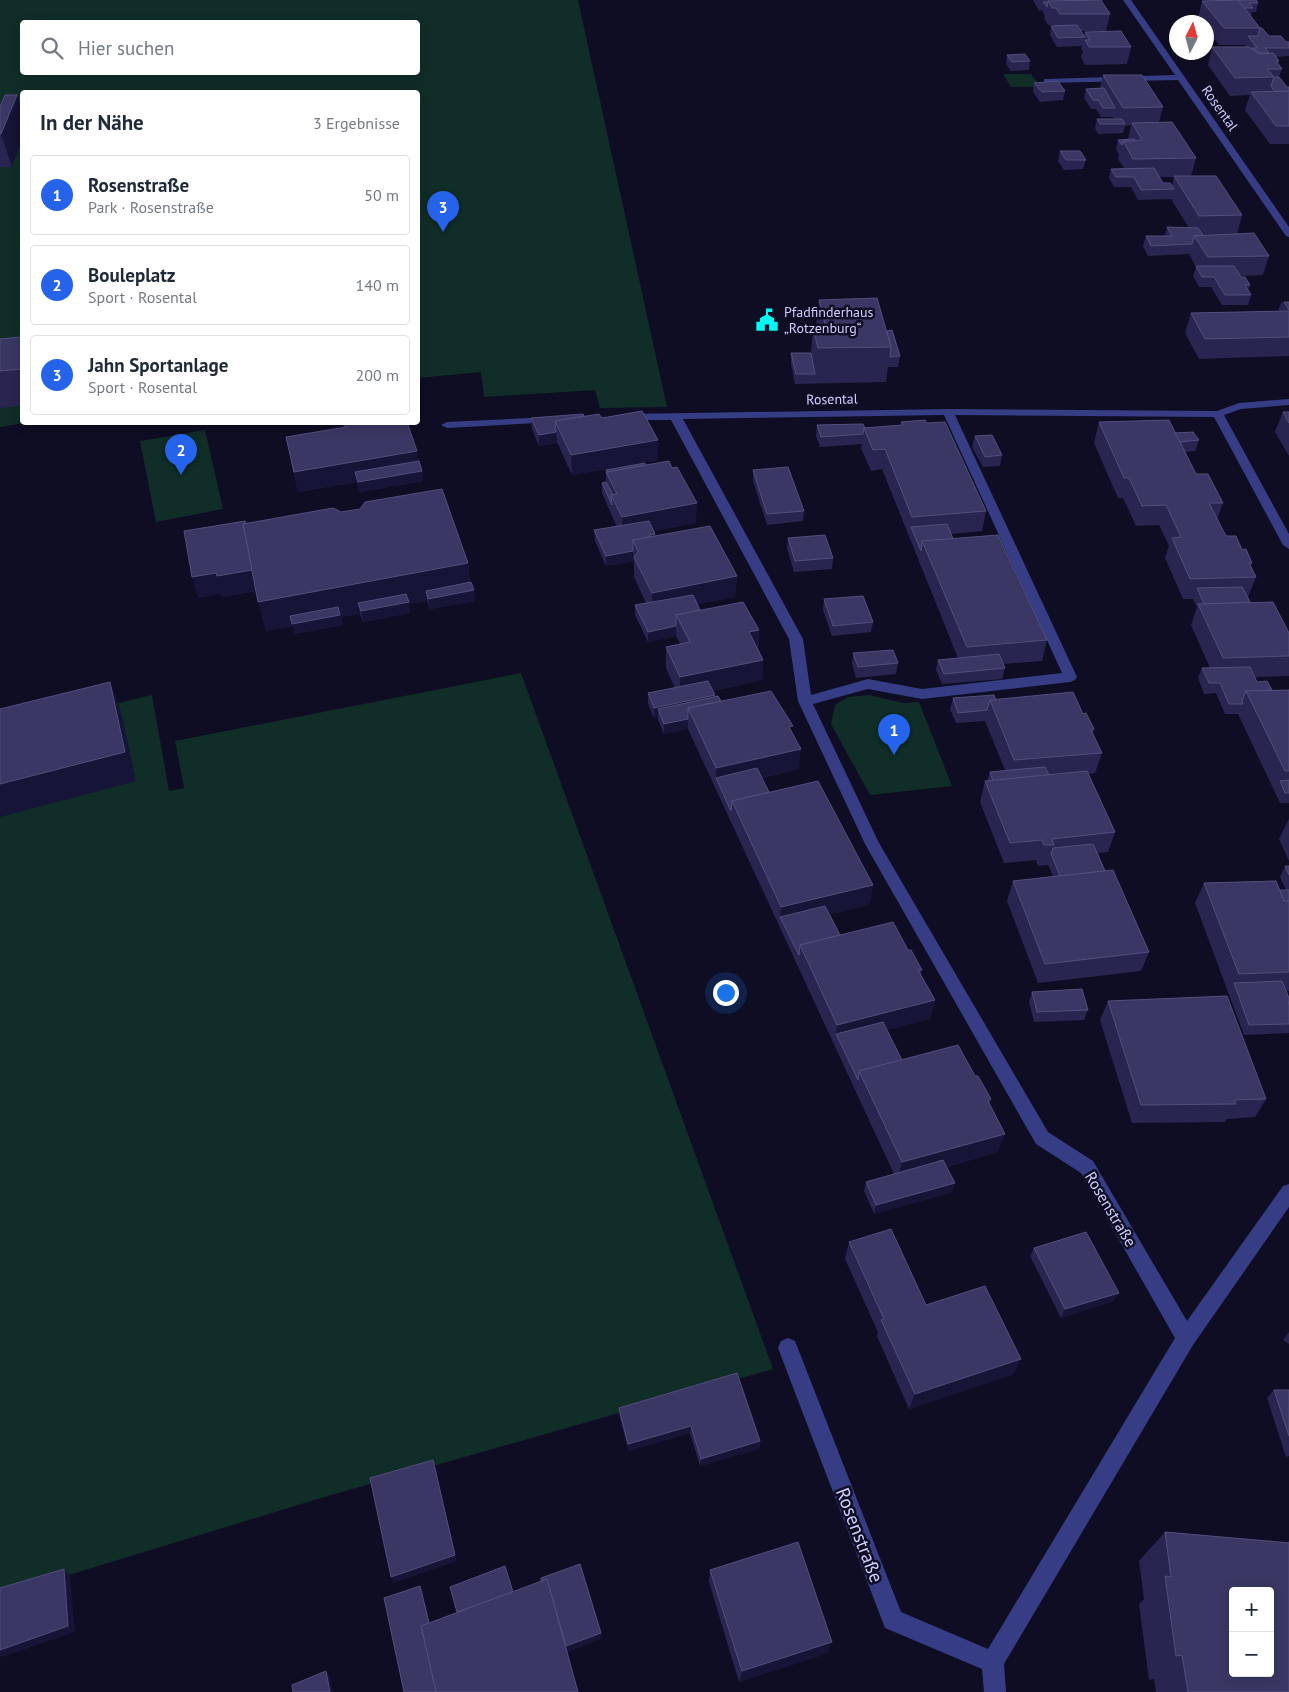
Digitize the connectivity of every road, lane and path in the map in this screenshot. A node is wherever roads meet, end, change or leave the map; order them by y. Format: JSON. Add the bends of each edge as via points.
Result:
{"nodes":[{"id":1,"x":1127,"y":0,"type":"edge"},
{"id":2,"x":1180,"y":77,"type":"junction"},
{"id":3,"x":1048,"y":81,"type":"edge"},
{"id":4,"x":1289,"y":234,"type":"edge"},
{"id":5,"x":1289,"y":402,"type":"edge"},
{"id":6,"x":948,"y":412,"type":"junction"},
{"id":7,"x":1218,"y":414,"type":"junction"},
{"id":8,"x":675,"y":416,"type":"junction"},
{"id":9,"x":612,"y":418,"type":"edge"},
{"id":10,"x":564,"y":420,"type":"edge"},
{"id":11,"x":447,"y":425,"type":"dead end"},
{"id":12,"x":1289,"y":545,"type":"edge"},
{"id":13,"x":805,"y":701,"type":"junction"},
{"id":14,"x":1289,"y":1192,"type":"edge"},
{"id":15,"x":1186,"y":1338,"type":"junction"},
{"id":16,"x":788,"y":1348,"type":"dead end"},
{"id":17,"x":993,"y":1662,"type":"junction"},
{"id":18,"x":994,"y":1692,"type":"edge"}],
"edges":[{"from":1,"to":2,"type":"street","name":"Rosental"},
{"from":2,"to":3,"type":"street"},
{"from":2,"to":4,"type":"street","name":"Rosental"},
{"from":5,"to":7,"type":"street","name":"Rosental","via":[[1239,406]]},
{"from":6,"to":7,"type":"street","name":"Rosental"},
{"from":6,"to":8,"type":"street","name":"Rosental"},
{"from":6,"to":13,"type":"street","via":[[1070,677],[922,694],[868,684]]},
{"from":7,"to":12,"type":"street"},
{"from":8,"to":9,"type":"street","name":"Rosental"},
{"from":8,"to":13,"type":"street","name":"Rosenstraße","via":[[796,639]]},
{"from":10,"to":11,"type":"street"},
{"from":13,"to":15,"type":"street","name":"Rosenstraße","via":[[872,844],[1042,1138],[1087,1167]]},
{"from":14,"to":15,"type":"street"},
{"from":15,"to":17,"type":"street"},
{"from":16,"to":17,"type":"street","name":"Rosenstraße","via":[[892,1620]]},
{"from":17,"to":18,"type":"street"}]}
